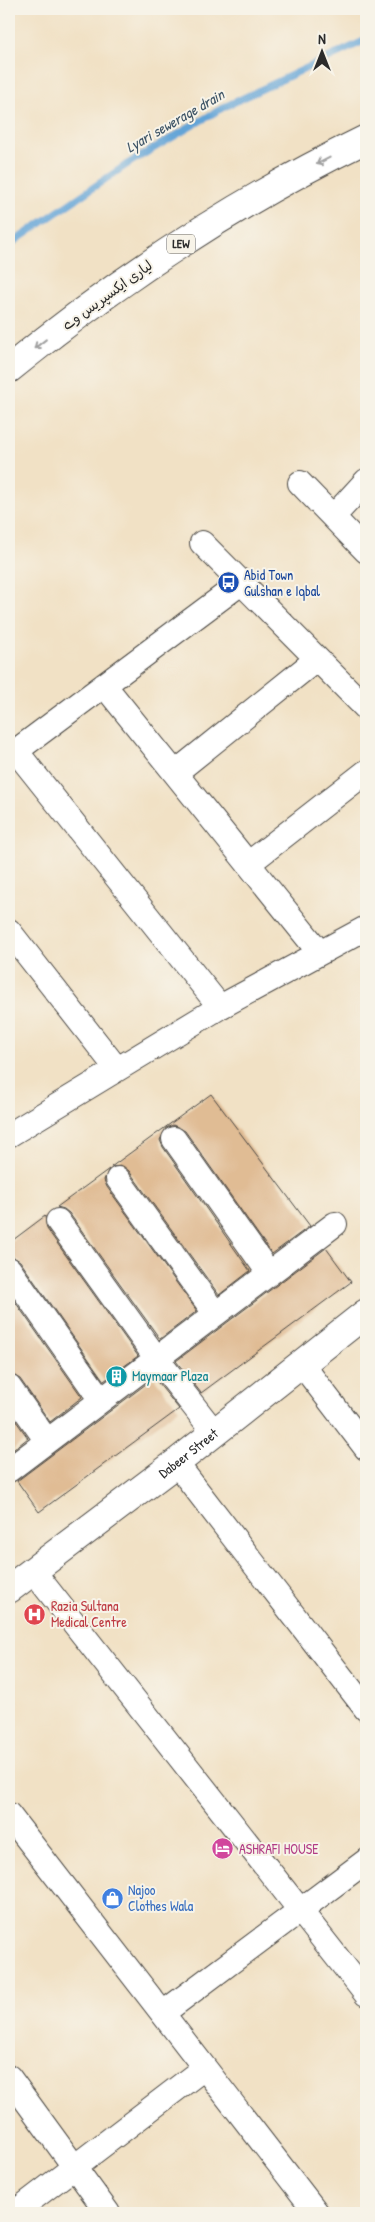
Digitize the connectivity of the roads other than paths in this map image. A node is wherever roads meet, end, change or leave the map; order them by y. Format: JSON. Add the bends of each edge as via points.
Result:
{"nodes":[{"id":1,"x":366,"y":139,"type":"edge"},
{"id":2,"x":9,"y":369,"type":"edge"},
{"id":3,"x":366,"y":481,"type":"edge"},
{"id":4,"x":300,"y":483,"type":"dead end"},
{"id":5,"x":333,"y":517,"type":"junction"},
{"id":6,"x":202,"y":543,"type":"dead end"},
{"id":7,"x":366,"y":551,"type":"edge"},
{"id":8,"x":241,"y":583,"type":"junction"},
{"id":9,"x":317,"y":659,"type":"junction"},
{"id":10,"x":104,"y":686,"type":"junction"},
{"id":11,"x":366,"y":708,"type":"edge"},
{"id":12,"x":366,"y":772,"type":"edge"},
{"id":13,"x":175,"y":773,"type":"junction"},
{"id":14,"x":248,"y":864,"type":"junction"},
{"id":15,"x":366,"y":928,"type":"edge"},
{"id":16,"x":9,"y":931,"type":"edge"},
{"id":17,"x":320,"y":953,"type":"junction"},
{"id":18,"x":220,"y":1007,"type":"junction"},
{"id":19,"x":117,"y":1069,"type":"junction"},
{"id":20,"x":13,"y":1124,"type":"edge"},
{"id":21,"x":174,"y":1139,"type":"dead end"},
{"id":22,"x":118,"y":1179,"type":"dead end"},
{"id":23,"x":58,"y":1221,"type":"dead end"},
{"id":24,"x":335,"y":1224,"type":"dead end"},
{"id":25,"x":9,"y":1270,"type":"edge"},
{"id":26,"x":269,"y":1273,"type":"junction"},
{"id":27,"x":366,"y":1313,"type":"edge"},
{"id":28,"x":215,"y":1314,"type":"junction"},
{"id":29,"x":157,"y":1359,"type":"junction"},
{"id":30,"x":301,"y":1363,"type":"junction"},
{"id":31,"x":9,"y":1387,"type":"edge"},
{"id":32,"x":101,"y":1400,"type":"junction"},
{"id":33,"x":214,"y":1432,"type":"junction"},
{"id":34,"x":47,"y":1441,"type":"junction"},
{"id":35,"x":366,"y":1448,"type":"edge"},
{"id":36,"x":176,"y":1463,"type":"junction"},
{"id":37,"x":9,"y":1470,"type":"edge"},
{"id":38,"x":33,"y":1571,"type":"junction"},
{"id":39,"x":9,"y":1589,"type":"edge"},
{"id":40,"x":366,"y":1709,"type":"edge"},
{"id":41,"x":9,"y":1815,"type":"edge"},
{"id":42,"x":366,"y":1861,"type":"edge"},
{"id":43,"x":300,"y":1910,"type":"junction"},
{"id":44,"x":366,"y":1994,"type":"edge"},
{"id":45,"x":163,"y":2013,"type":"junction"},
{"id":46,"x":204,"y":2068,"type":"junction"},
{"id":47,"x":9,"y":2077,"type":"edge"},
{"id":48,"x":74,"y":2167,"type":"junction"},
{"id":49,"x":14,"y":2213,"type":"edge"},
{"id":50,"x":108,"y":2213,"type":"edge"},
{"id":51,"x":317,"y":2213,"type":"edge"}],
"edges":[{"from":1,"to":2,"type":"main road","name":"لیاری ایکسپریس وے","number":"LEW","one_way":true,"via":[[283,181],[220,218],[99,300]]},
{"from":3,"to":5,"type":"street"},
{"from":4,"to":5,"type":"street"},
{"from":5,"to":7,"type":"street"},
{"from":6,"to":8,"type":"street"},
{"from":8,"to":9,"type":"street"},
{"from":8,"to":10,"type":"street"},
{"from":9,"to":11,"type":"street"},
{"from":9,"to":13,"type":"street"},
{"from":10,"to":13,"type":"street"},
{"from":10,"to":18,"type":"street","via":[[16,751]]},
{"from":12,"to":14,"type":"street"},
{"from":13,"to":14,"type":"street"},
{"from":14,"to":17,"type":"street"},
{"from":15,"to":17,"type":"street"},
{"from":16,"to":19,"type":"street"},
{"from":17,"to":18,"type":"street"},
{"from":18,"to":19,"type":"street"},
{"from":19,"to":20,"type":"street"},
{"from":21,"to":26,"type":"street"},
{"from":22,"to":28,"type":"street"},
{"from":23,"to":29,"type":"street"},
{"from":24,"to":26,"type":"street"},
{"from":25,"to":32,"type":"street"},
{"from":26,"to":28,"type":"street"},
{"from":27,"to":30,"type":"main road","name":"Dabeer Street"},
{"from":28,"to":29,"type":"street"},
{"from":29,"to":32,"type":"street"},
{"from":29,"to":33,"type":"street"},
{"from":30,"to":33,"type":"main road","name":"Dabeer Street"},
{"from":30,"to":35,"type":"street"},
{"from":31,"to":34,"type":"street"},
{"from":32,"to":34,"type":"street"},
{"from":33,"to":36,"type":"main road","name":"Dabeer Street"},
{"from":34,"to":37,"type":"street"},
{"from":36,"to":38,"type":"main road","name":"Dabeer Street"},
{"from":36,"to":40,"type":"street"},
{"from":38,"to":39,"type":"main road","name":"Dabeer Street"},
{"from":38,"to":43,"type":"street"},
{"from":41,"to":45,"type":"street"},
{"from":42,"to":43,"type":"street"},
{"from":43,"to":44,"type":"street"},
{"from":43,"to":45,"type":"street"},
{"from":45,"to":46,"type":"street"},
{"from":46,"to":48,"type":"street"},
{"from":46,"to":51,"type":"street"},
{"from":47,"to":48,"type":"street"},
{"from":48,"to":49,"type":"street"},
{"from":48,"to":50,"type":"street"}]}
